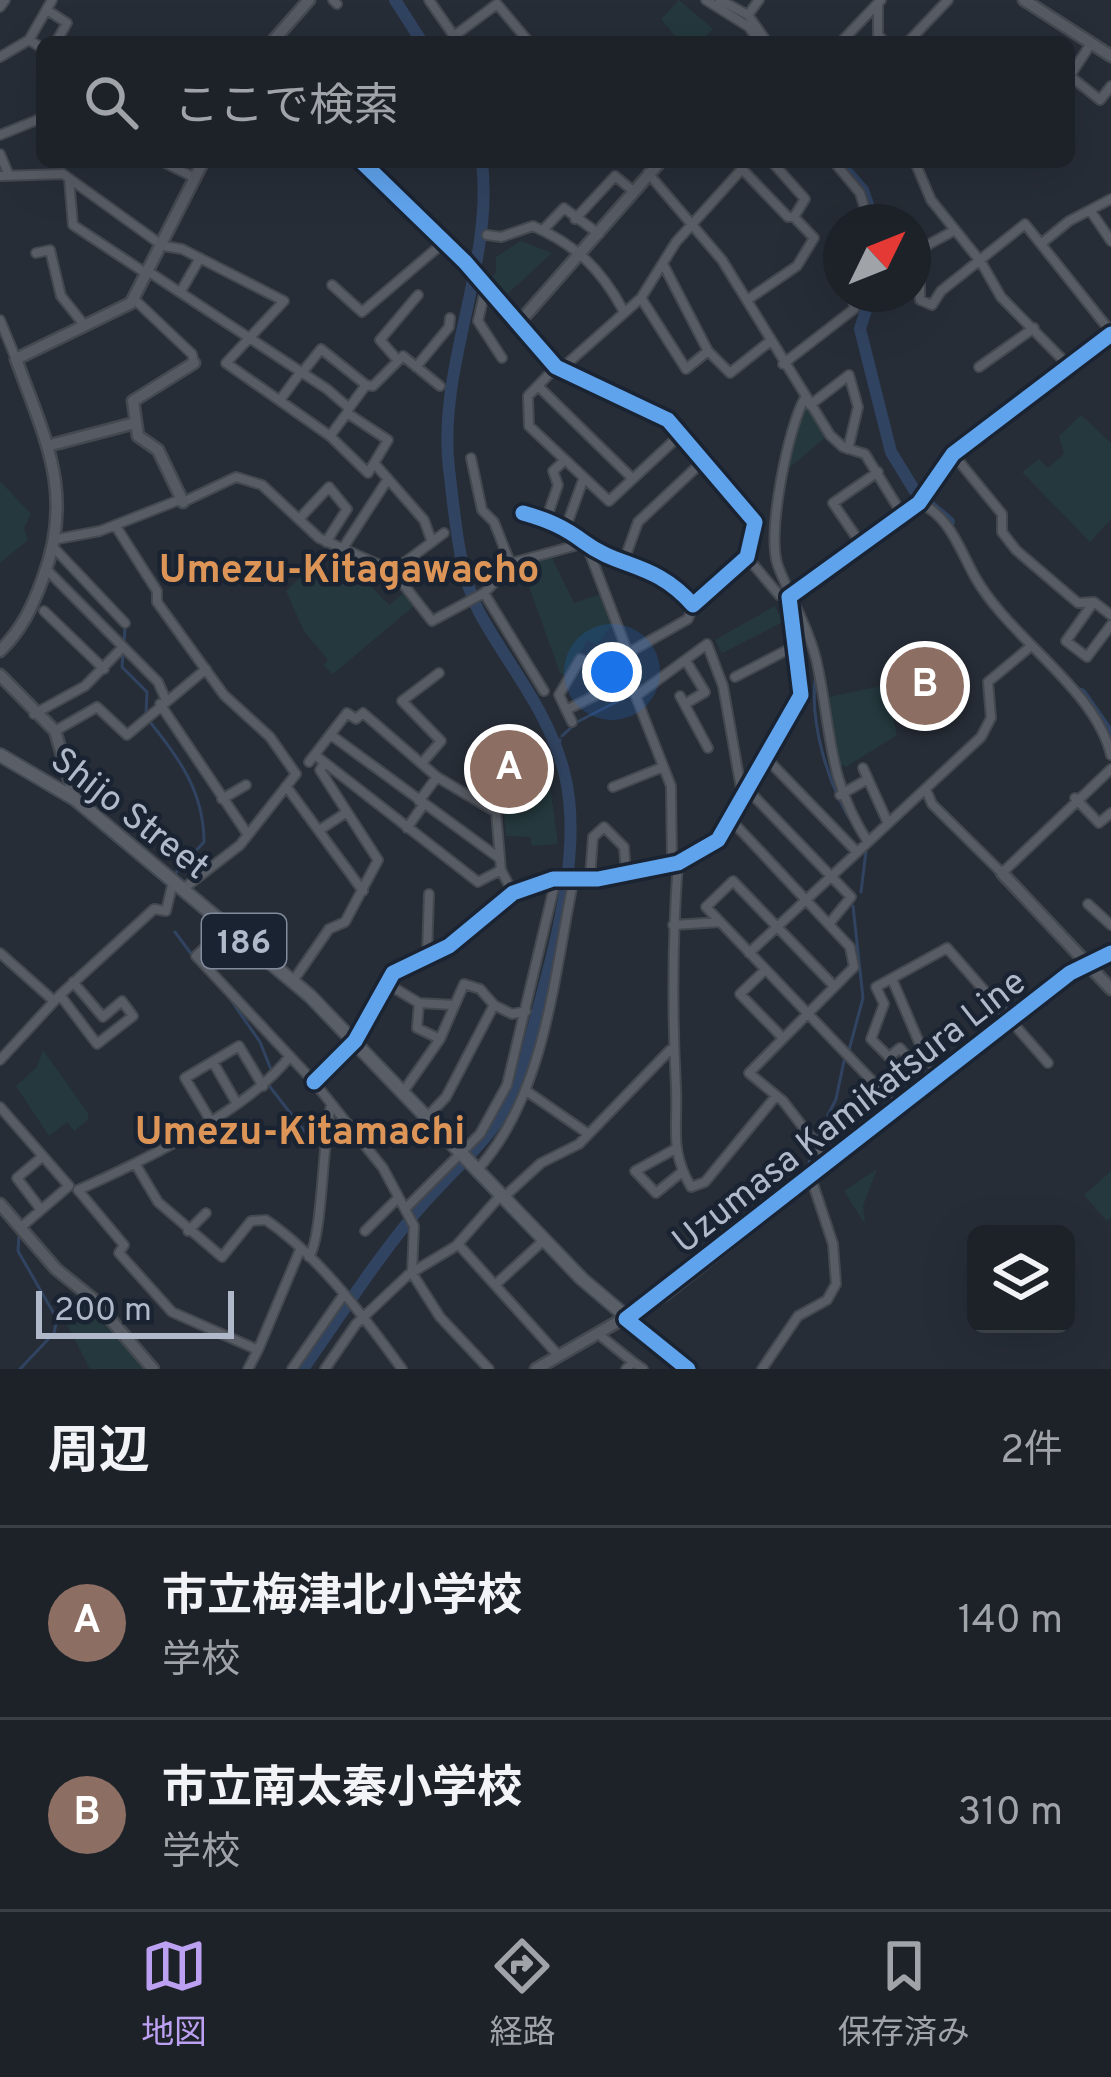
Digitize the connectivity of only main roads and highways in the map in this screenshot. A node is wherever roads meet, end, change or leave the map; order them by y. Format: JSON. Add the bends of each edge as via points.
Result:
{"nodes":[{"id":1,"x":309,"y":0,"type":"edge"},
{"id":2,"x":1024,"y":0,"type":"edge"},
{"id":3,"x":277,"y":36,"type":"edge"},
{"id":4,"x":1111,"y":56,"type":"edge"},
{"id":5,"x":200,"y":168,"type":"edge"},
{"id":6,"x":648,"y":168,"type":"edge"},
{"id":7,"x":517,"y":325,"type":"road end"},
{"id":8,"x":194,"y":363,"type":"road end"},
{"id":9,"x":135,"y":423,"type":"junction"},
{"id":10,"x":47,"y":446,"type":"junction"},
{"id":11,"x":181,"y":501,"type":"road end"},
{"id":12,"x":0,"y":651,"type":"edge"},
{"id":13,"x":0,"y":675,"type":"edge"},
{"id":14,"x":0,"y":755,"type":"edge"},
{"id":15,"x":75,"y":799,"type":"junction"},
{"id":16,"x":1002,"y":873,"type":"road end"},
{"id":17,"x":1111,"y":953,"type":"edge"},
{"id":18,"x":1087,"y":963,"type":"junction"},
{"id":19,"x":1111,"y":988,"type":"edge"},
{"id":20,"x":0,"y":1204,"type":"edge"},
{"id":21,"x":626,"y":1319,"type":"junction"},
{"id":22,"x":153,"y":1369,"type":"edge"},
{"id":23,"x":536,"y":1369,"type":"edge"},
{"id":24,"x":688,"y":1369,"type":"edge"}],
"edges":[{"from":1,"to":3,"type":"main road"},
{"from":2,"to":4,"type":"main road"},
{"from":5,"to":10,"type":"main road","via":[[134,299],[14,356]]},
{"from":6,"to":7,"type":"main road"},
{"from":8,"to":9,"type":"main road","via":[[138,394]]},
{"from":9,"to":10,"type":"main road"},
{"from":9,"to":11,"type":"main road","via":[[138,436],[158,450]]},
{"from":10,"to":12,"type":"main road","via":[[60,498],[55,543],[26,622]]},
{"from":13,"to":15,"type":"main road","via":[[55,731]]},
{"from":14,"to":15,"type":"main road","name":"Shijo Street","number":"186"},
{"from":15,"to":21,"type":"main road","name":"Shijo Street","number":"186","via":[[293,981]]},
{"from":16,"to":18,"type":"main road"},
{"from":17,"to":18,"type":"main road","name":"Uzumasa Kamikatsura Line"},
{"from":18,"to":19,"type":"main road"},
{"from":18,"to":21,"type":"main road","name":"Uzumasa Kamikatsura Line"},
{"from":20,"to":22,"type":"main road"},
{"from":21,"to":23,"type":"main road","name":"Uzumasa Kamikatsura Line"},
{"from":21,"to":24,"type":"main road","name":"Shijo Street","number":"186"}]}
